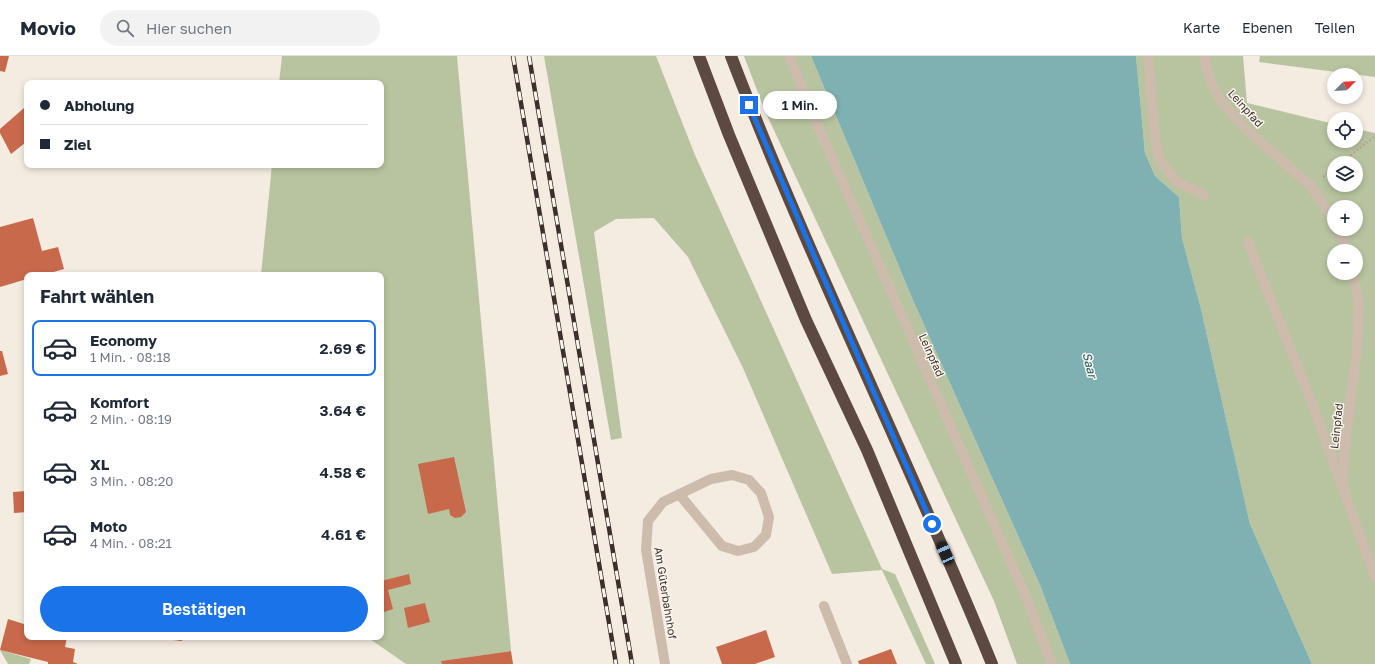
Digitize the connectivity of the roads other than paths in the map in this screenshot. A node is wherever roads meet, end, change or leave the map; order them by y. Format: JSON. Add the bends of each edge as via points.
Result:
{"nodes":[{"id":1,"x":698,"y":56,"type":"edge"},
{"id":2,"x":731,"y":56,"type":"edge"},
{"id":3,"x":789,"y":56,"type":"edge"},
{"id":4,"x":1148,"y":56,"type":"edge"},
{"id":5,"x":1204,"y":56,"type":"edge"},
{"id":6,"x":1204,"y":195,"type":"dead end"},
{"id":7,"x":1327,"y":210,"type":"edge"},
{"id":8,"x":1248,"y":242,"type":"dead end"},
{"id":9,"x":1354,"y":280,"type":"edge"},
{"id":10,"x":1343,"y":488,"type":"junction"},
{"id":11,"x":680,"y":494,"type":"junction"},
{"id":12,"x":1375,"y":576,"type":"edge"},
{"id":13,"x":824,"y":606,"type":"dead end"},
{"id":14,"x":665,"y":664,"type":"edge"},
{"id":15,"x":847,"y":664,"type":"edge"},
{"id":16,"x":956,"y":664,"type":"edge"},
{"id":17,"x":992,"y":664,"type":"edge"},
{"id":18,"x":1052,"y":664,"type":"edge"}],
"edges":[{"from":1,"to":16,"type":"highway","via":[[806,320],[867,450]]},
{"from":2,"to":17,"type":"highway","via":[[800,225]]},
{"from":3,"to":18,"type":"lane","name":"Leinpfad","via":[[1024,592]]},
{"from":4,"to":6,"type":"lane","via":[[1155,138],[1160,161],[1177,182]]},
{"from":5,"to":7,"type":"lane","name":"Leinpfad","via":[[1211,83],[1222,102],[1245,128],[1311,186]]},
{"from":8,"to":10,"type":"lane"},
{"from":9,"to":10,"type":"lane","name":"Leinpfad","via":[[1359,304]]},
{"from":10,"to":12,"type":"lane","name":"Leinpfad"},
{"from":11,"to":11,"type":"lane","name":"Am Güterbahnhof","via":[[712,479],[732,475],[749,480],[762,493],[769,517],[766,535],[754,546],[738,551],[722,546]]},
{"from":11,"to":14,"type":"lane","name":"Am Güterbahnhof","via":[[662,502],[648,521],[646,550]]},
{"from":13,"to":15,"type":"lane"}]}
